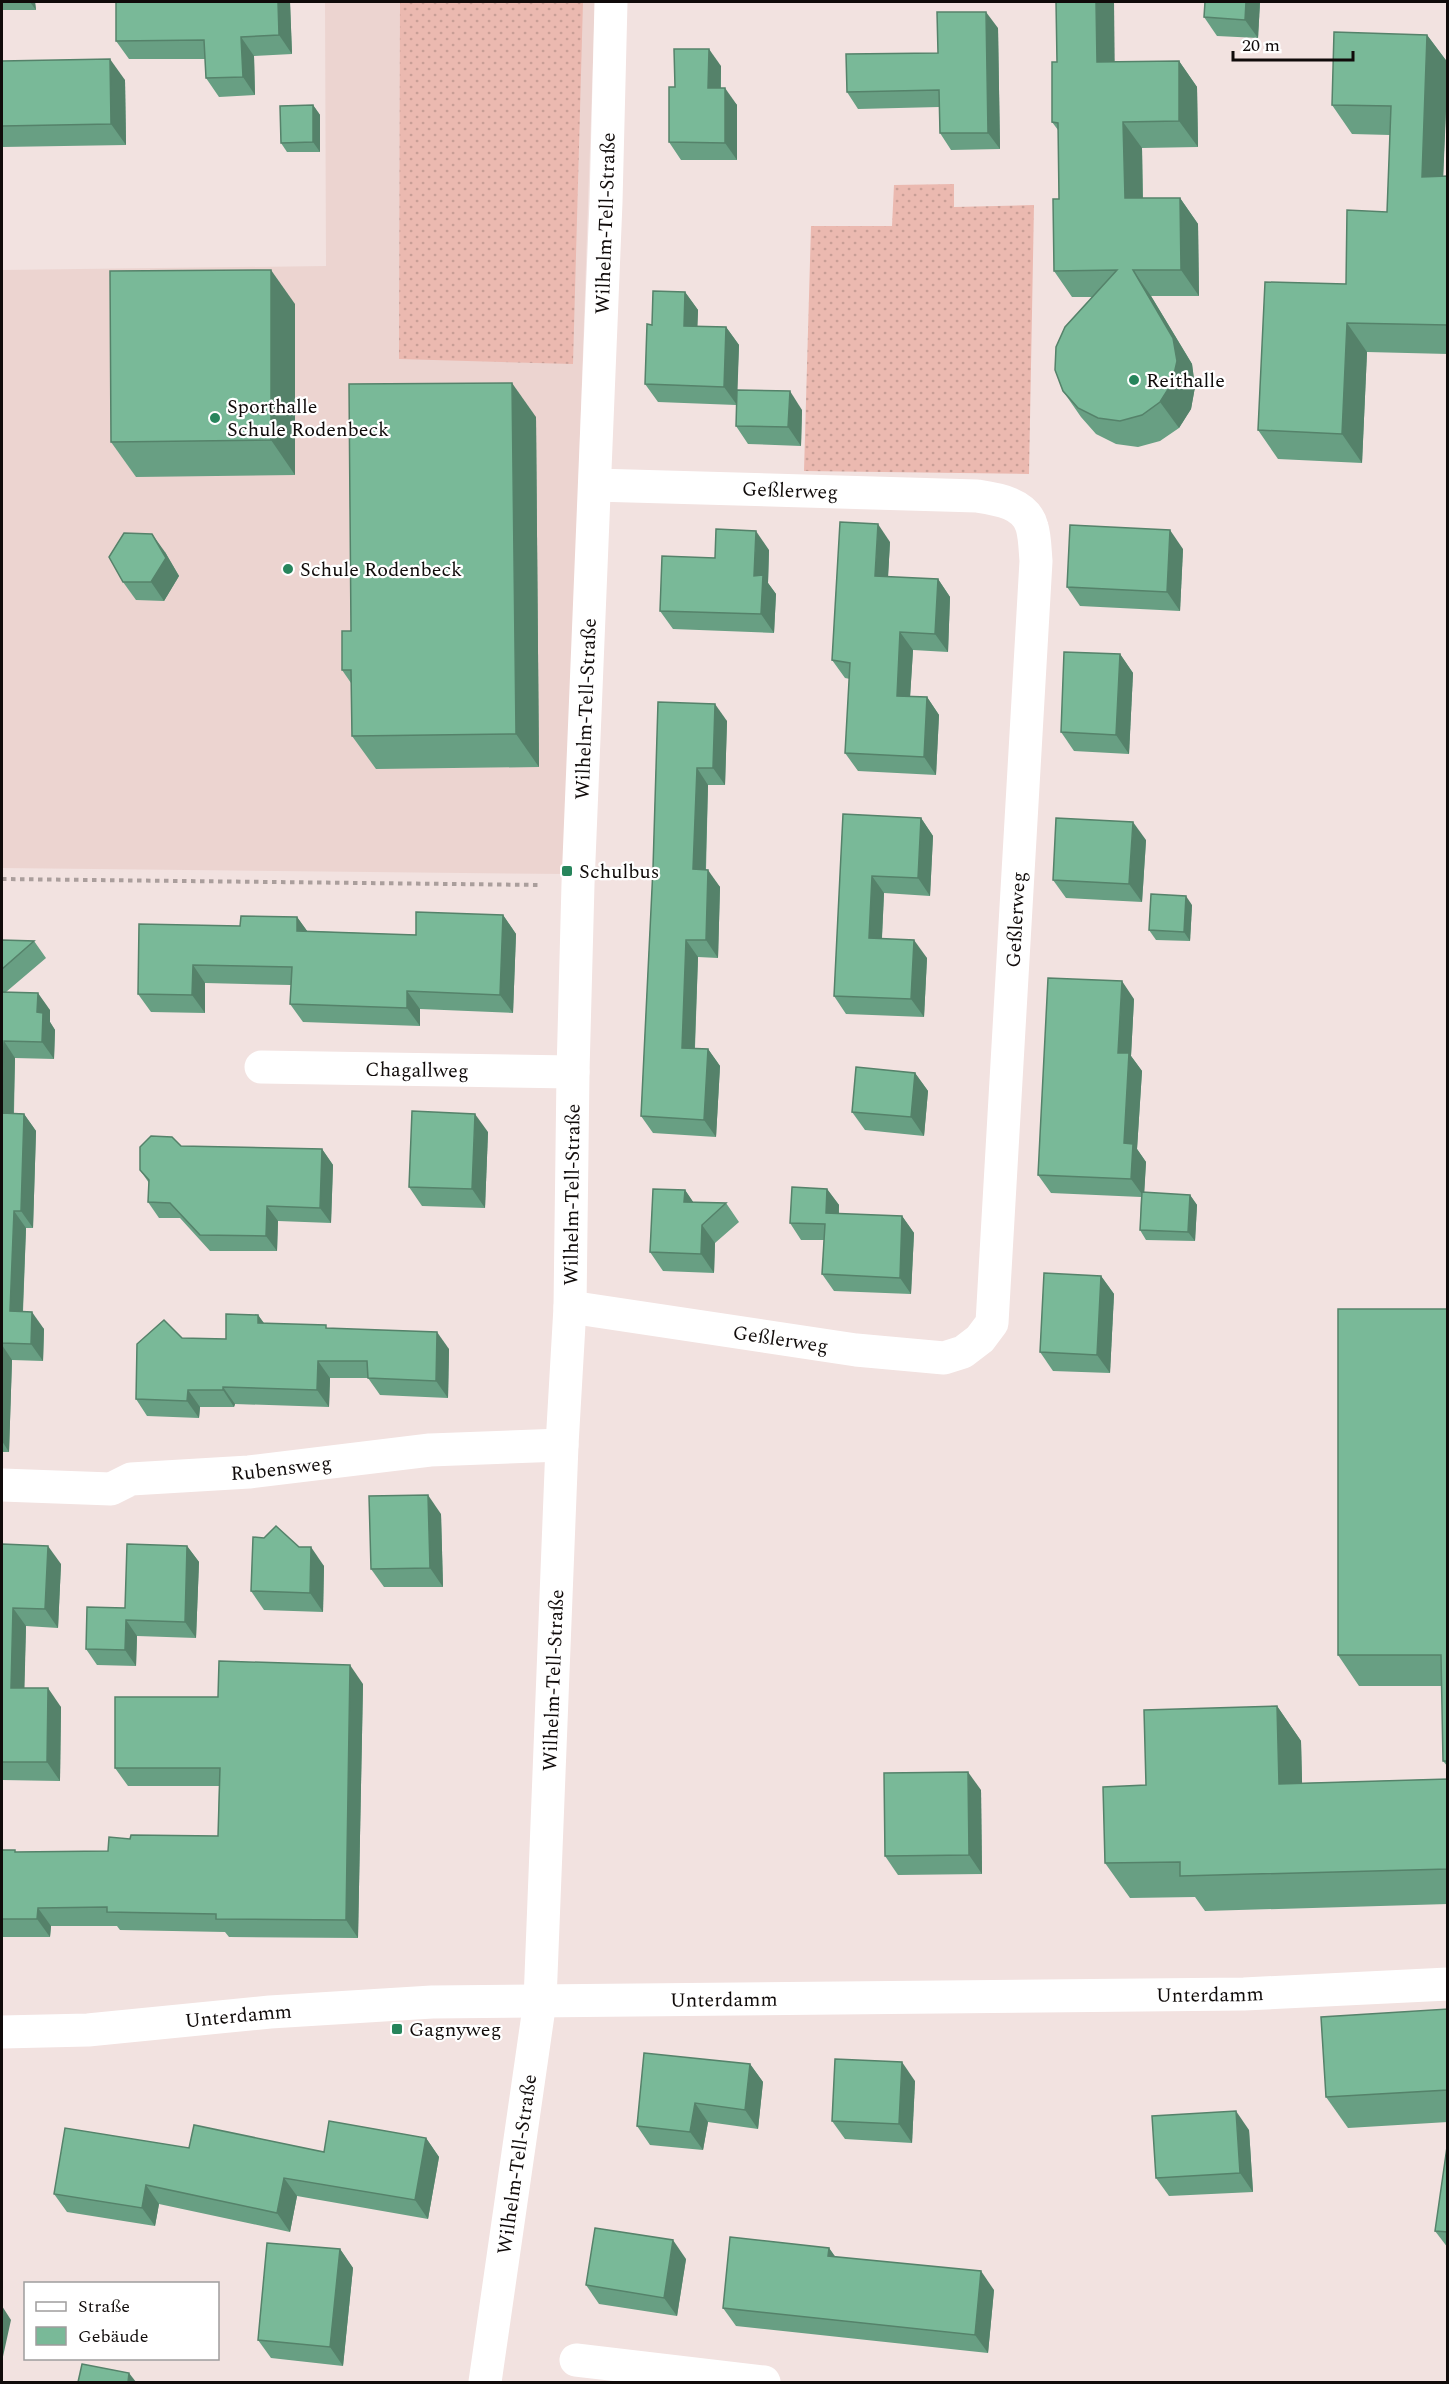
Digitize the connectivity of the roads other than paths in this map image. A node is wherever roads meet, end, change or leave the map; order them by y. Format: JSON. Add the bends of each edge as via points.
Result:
{"nodes":[{"id":1,"x":611,"y":2,"type":"edge"},
{"id":2,"x":595,"y":485,"type":"junction"},
{"id":3,"x":261,"y":1067,"type":"dead end"},
{"id":4,"x":573,"y":1072,"type":"junction"},
{"id":5,"x":570,"y":1307,"type":"junction"},
{"id":6,"x":562,"y":1445,"type":"junction"},
{"id":7,"x":2,"y":1485,"type":"edge"},
{"id":8,"x":1448,"y":1984,"type":"edge"},
{"id":9,"x":540,"y":2001,"type":"junction"},
{"id":10,"x":2,"y":2032,"type":"edge"},
{"id":11,"x":576,"y":2360,"type":"dead end"},
{"id":12,"x":485,"y":2382,"type":"edge"},
{"id":13,"x":765,"y":2382,"type":"edge"}],
"edges":[{"from":1,"to":2,"type":"street","name":"Wilhelm-Tell-Straße"},
{"from":2,"to":4,"type":"street","name":"Wilhelm-Tell-Straße"},
{"from":2,"to":5,"type":"street","name":"Geßlerweg","via":[[977,496],[1004,501],[1023,511],[1032,526],[1036,561],[992,1323],[963,1352],[944,1358],[856,1350]]},
{"from":3,"to":4,"type":"street","name":"Chagallweg"},
{"from":4,"to":5,"type":"street","name":"Wilhelm-Tell-Straße"},
{"from":5,"to":6,"type":"street","name":"Wilhelm-Tell-Straße"},
{"from":6,"to":7,"type":"street","name":"Rubensweg","via":[[430,1450],[249,1472],[131,1479],[111,1489]]},
{"from":6,"to":9,"type":"street","name":"Wilhelm-Tell-Straße"},
{"from":8,"to":9,"type":"street","name":"Unterdamm","via":[[1244,1994]]},
{"from":9,"to":10,"type":"street","name":"Unterdamm","via":[[432,2002],[270,2012],[88,2030]]},
{"from":9,"to":12,"type":"street","name":"Wilhelm-Tell-Straße"},
{"from":11,"to":13,"type":"street"}]}
